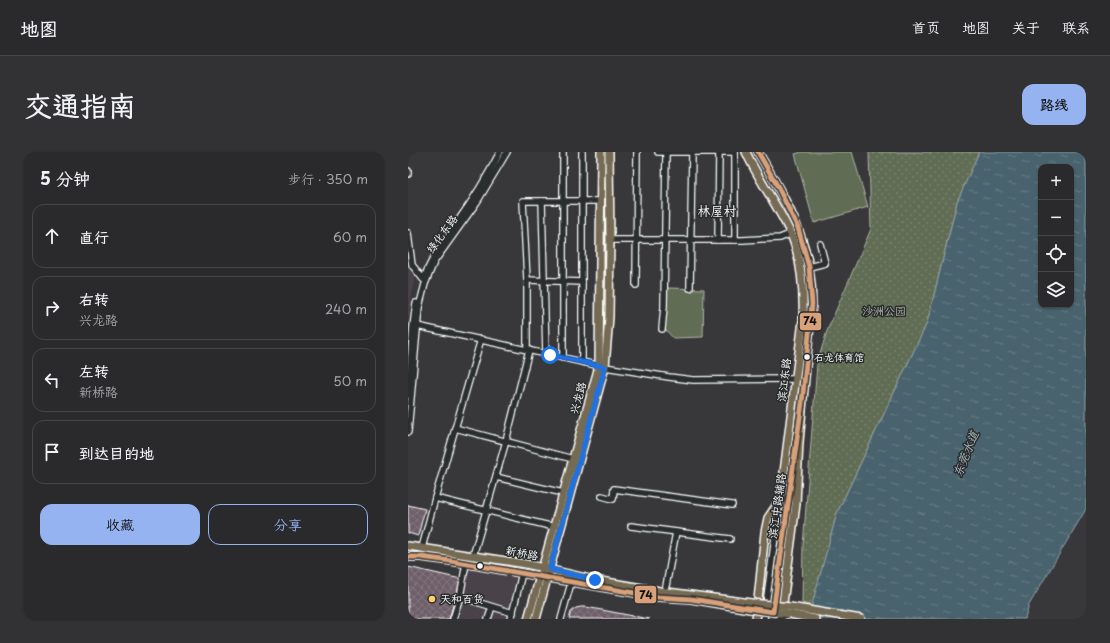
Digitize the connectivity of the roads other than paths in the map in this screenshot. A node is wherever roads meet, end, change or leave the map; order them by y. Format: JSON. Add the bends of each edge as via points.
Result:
{"nodes":[{"id":1,"x":500,"y":152,"type":"edge"},
{"id":2,"x":506,"y":152,"type":"edge"},
{"id":3,"x":563,"y":152,"type":"edge"},
{"id":4,"x":582,"y":152,"type":"edge"},
{"id":5,"x":601,"y":152,"type":"edge"},
{"id":6,"x":609,"y":152,"type":"edge"},
{"id":7,"x":637,"y":152,"type":"edge"},
{"id":8,"x":658,"y":152,"type":"edge"},
{"id":9,"x":666,"y":152,"type":"edge"},
{"id":10,"x":692,"y":152,"type":"edge"},
{"id":11,"x":719,"y":152,"type":"edge"},
{"id":12,"x":758,"y":152,"type":"edge"},
{"id":13,"x":747,"y":154,"type":"edge"},
{"id":14,"x":542,"y":201,"type":"junction"},
{"id":15,"x":564,"y":201,"type":"junction"},
{"id":16,"x":582,"y":201,"type":"junction"},
{"id":17,"x":601,"y":201,"type":"junction"},
{"id":18,"x":408,"y":233,"type":"edge"},
{"id":19,"x":790,"y":234,"type":"junction"},
{"id":20,"x":610,"y":240,"type":"junction"},
{"id":21,"x":637,"y":240,"type":"junction"},
{"id":22,"x":664,"y":240,"type":"junction"},
{"id":23,"x":691,"y":240,"type":"junction"},
{"id":24,"x":718,"y":240,"type":"junction"},
{"id":25,"x":735,"y":240,"type":"junction"},
{"id":26,"x":820,"y":244,"type":"dead end"},
{"id":27,"x":809,"y":267,"type":"junction"},
{"id":28,"x":423,"y":279,"type":"junction"},
{"id":29,"x":528,"y":280,"type":"junction"},
{"id":30,"x":544,"y":280,"type":"junction"},
{"id":31,"x":563,"y":281,"type":"junction"},
{"id":32,"x":582,"y":282,"type":"junction"},
{"id":33,"x":636,"y":284,"type":"dead end"},
{"id":34,"x":690,"y":288,"type":"dead end"},
{"id":35,"x":417,"y":326,"type":"junction"},
{"id":36,"x":662,"y":329,"type":"dead end"},
{"id":37,"x":481,"y":340,"type":"junction"},
{"id":38,"x":528,"y":350,"type":"junction"},
{"id":39,"x":546,"y":354,"type":"junction"},
{"id":40,"x":563,"y":358,"type":"junction"},
{"id":41,"x":582,"y":362,"type":"junction"},
{"id":42,"x":602,"y":366,"type":"junction"},
{"id":43,"x":795,"y":379,"type":"junction"},
{"id":44,"x":408,"y":394,"type":"edge"},
{"id":45,"x":802,"y":403,"type":"junction"},
{"id":46,"x":455,"y":428,"type":"junction"},
{"id":47,"x":408,"y":432,"type":"edge"},
{"id":48,"x":506,"y":442,"type":"junction"},
{"id":49,"x":573,"y":459,"type":"junction"},
{"id":50,"x":496,"y":477,"type":"junction"},
{"id":51,"x":563,"y":493,"type":"junction"},
{"id":52,"x":602,"y":496,"type":"dead end"},
{"id":53,"x":781,"y":496,"type":"junction"},
{"id":54,"x":435,"y":498,"type":"junction"},
{"id":55,"x":732,"y":505,"type":"dead end"},
{"id":56,"x":486,"y":510,"type":"junction"},
{"id":57,"x":631,"y":526,"type":"dead end"},
{"id":58,"x":554,"y":527,"type":"junction"},
{"id":59,"x":676,"y":532,"type":"junction"},
{"id":60,"x":730,"y":539,"type":"dead end"},
{"id":61,"x":408,"y":546,"type":"edge"},
{"id":62,"x":422,"y":548,"type":"junction"},
{"id":63,"x":473,"y":556,"type":"junction"},
{"id":64,"x":408,"y":557,"type":"edge"},
{"id":65,"x":466,"y":563,"type":"junction"},
{"id":66,"x":546,"y":569,"type":"junction"},
{"id":67,"x":522,"y":576,"type":"dead end"},
{"id":68,"x":543,"y":578,"type":"junction"},
{"id":69,"x":571,"y":583,"type":"junction"},
{"id":70,"x":595,"y":583,"type":"junction"},
{"id":71,"x":666,"y":586,"type":"dead end"},
{"id":72,"x":460,"y":597,"type":"junction"},
{"id":73,"x":492,"y":607,"type":"junction"},
{"id":74,"x":769,"y":610,"type":"edge"},
{"id":75,"x":789,"y":614,"type":"junction"},
{"id":76,"x":512,"y":616,"type":"edge"},
{"id":77,"x":453,"y":619,"type":"edge"},
{"id":78,"x":488,"y":619,"type":"edge"},
{"id":79,"x":528,"y":619,"type":"edge"},
{"id":80,"x":536,"y":619,"type":"edge"},
{"id":81,"x":561,"y":619,"type":"edge"},
{"id":82,"x":756,"y":619,"type":"edge"},
{"id":83,"x":780,"y":619,"type":"edge"},
{"id":84,"x":815,"y":619,"type":"edge"},
{"id":85,"x":861,"y":619,"type":"edge"}],
"edges":[{"from":1,"to":28,"type":"street","name":"绿化东路","via":[[475,196],[429,264]]},
{"from":2,"to":35,"type":"street","name":"绿化东路","via":[[477,202],[434,262],[419,306]]},
{"from":3,"to":15,"type":"street"},
{"from":4,"to":16,"type":"street"},
{"from":5,"to":17,"type":"main road","name":"兴龙路"},
{"from":6,"to":20,"type":"main road","name":"兴龙路"},
{"from":7,"to":21,"type":"street"},
{"from":8,"to":9,"type":"street"},
{"from":9,"to":10,"type":"street"},
{"from":9,"to":22,"type":"street"},
{"from":10,"to":11,"type":"street"},
{"from":10,"to":23,"type":"street"},
{"from":11,"to":24,"type":"street"},
{"from":11,"to":25,"type":"street","via":[[734,152]]},
{"from":12,"to":27,"type":"main road","name":"滨江东路","via":[[798,228]]},
{"from":13,"to":19,"type":"main road","name":"滨江东路"},
{"from":14,"to":15,"type":"street"},
{"from":14,"to":29,"type":"street","via":[[523,201]]},
{"from":14,"to":30,"type":"street"},
{"from":15,"to":16,"type":"street"},
{"from":15,"to":31,"type":"street"},
{"from":16,"to":17,"type":"street"},
{"from":16,"to":32,"type":"street"},
{"from":17,"to":42,"type":"main road","name":"兴龙路"},
{"from":18,"to":28,"type":"street","via":[[412,265]]},
{"from":19,"to":25,"type":"street","via":[[780,238]]},
{"from":19,"to":43,"type":"main road","name":"滨江东路","via":[[796,249],[804,303]]},
{"from":20,"to":21,"type":"street"},
{"from":20,"to":42,"type":"main road","name":"兴龙路","via":[[609,317]]},
{"from":21,"to":22,"type":"street"},
{"from":21,"to":33,"type":"street"},
{"from":22,"to":23,"type":"street"},
{"from":22,"to":36,"type":"street"},
{"from":23,"to":24,"type":"street"},
{"from":23,"to":34,"type":"street"},
{"from":24,"to":25,"type":"street"},
{"from":26,"to":27,"type":"street","via":[[825,263]]},
{"from":27,"to":45,"type":"main road","name":"滨江东路","via":[[812,304]]},
{"from":28,"to":44,"type":"street","name":"绿化东路","via":[[415,306]]},
{"from":29,"to":30,"type":"street"},
{"from":29,"to":38,"type":"street"},
{"from":30,"to":31,"type":"street"},
{"from":30,"to":39,"type":"street"},
{"from":31,"to":32,"type":"street"},
{"from":31,"to":40,"type":"street"},
{"from":32,"to":41,"type":"street"},
{"from":35,"to":37,"type":"street"},
{"from":35,"to":47,"type":"street","name":"绿化东路"},
{"from":37,"to":38,"type":"street"},
{"from":37,"to":46,"type":"street"},
{"from":38,"to":39,"type":"street"},
{"from":38,"to":48,"type":"street"},
{"from":39,"to":40,"type":"street"},
{"from":40,"to":41,"type":"street"},
{"from":41,"to":42,"type":"street"},
{"from":42,"to":43,"type":"street","via":[[694,380]]},
{"from":42,"to":49,"type":"main road","name":"兴龙路"},
{"from":42,"to":66,"type":"main road","name":"兴龙路"},
{"from":43,"to":53,"type":"main road","name":"滨江东路"},
{"from":45,"to":74,"type":"street","name":"滨江中路辅路"},
{"from":45,"to":83,"type":"main road","name":"滨江东路","via":[[796,504]]},
{"from":46,"to":48,"type":"street"},
{"from":46,"to":54,"type":"street"},
{"from":48,"to":49,"type":"street"},
{"from":48,"to":50,"type":"street"},
{"from":49,"to":51,"type":"main road","name":"兴龙路"},
{"from":50,"to":51,"type":"street"},
{"from":50,"to":56,"type":"street"},
{"from":51,"to":58,"type":"main road","name":"兴龙路"},
{"from":52,"to":55,"type":"street","via":[[613,499],[614,489]]},
{"from":53,"to":74,"type":"street","name":"滨江中路辅路"},
{"from":53,"to":82,"type":"main road","name":"滨江东路","via":[[768,518],[765,532]]},
{"from":54,"to":56,"type":"street"},
{"from":54,"to":62,"type":"street"},
{"from":56,"to":58,"type":"street"},
{"from":56,"to":63,"type":"street"},
{"from":57,"to":59,"type":"street"},
{"from":58,"to":66,"type":"main road","name":"兴龙路"},
{"from":59,"to":60,"type":"street"},
{"from":59,"to":71,"type":"street"},
{"from":61,"to":62,"type":"main road","name":"新桥路"},
{"from":62,"to":63,"type":"main road","name":"新桥路"},
{"from":63,"to":66,"type":"main road","name":"新桥路"},
{"from":64,"to":65,"type":"main road","name":"新桥路"},
{"from":65,"to":68,"type":"main road","name":"新桥路"},
{"from":65,"to":72,"type":"street"},
{"from":66,"to":68,"type":"main road","name":"兴龙路"},
{"from":66,"to":70,"type":"main road","name":"新桥路"},
{"from":67,"to":76,"type":"street"},
{"from":68,"to":69,"type":"main road","name":"新桥路"},
{"from":68,"to":79,"type":"main road","name":"兴龙路"},
{"from":68,"to":80,"type":"main road","name":"兴龙路"},
{"from":69,"to":70,"type":"main road","name":"新桥路"},
{"from":69,"to":81,"type":"street"},
{"from":70,"to":74,"type":"main road","name":"新桥路","bridge":true,"via":[[658,598],[691,599]]},
{"from":72,"to":73,"type":"street"},
{"from":72,"to":77,"type":"street"},
{"from":73,"to":76,"type":"street"},
{"from":73,"to":78,"type":"street"},
{"from":74,"to":75,"type":"main road","bridge":true},
{"from":74,"to":85,"type":"main road","bridge":true},
{"from":75,"to":83,"type":"street","bridge":true},
{"from":75,"to":84,"type":"main road"}]}
